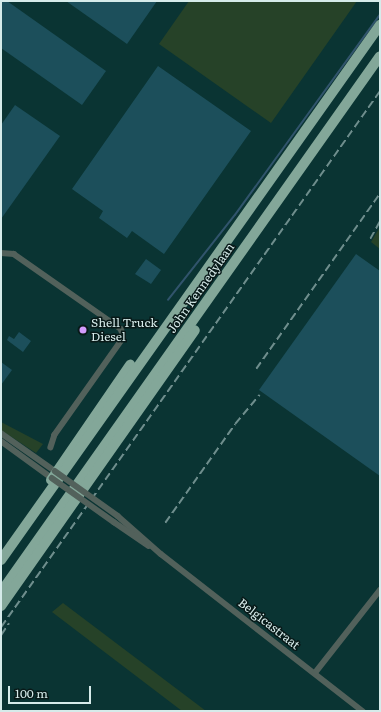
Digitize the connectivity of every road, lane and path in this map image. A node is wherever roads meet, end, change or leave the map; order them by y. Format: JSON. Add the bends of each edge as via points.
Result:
{"nodes":[{"id":1,"x":380,"y":25,"type":"edge"},
{"id":2,"x":380,"y":34,"type":"edge"},
{"id":3,"x":380,"y":56,"type":"edge"},
{"id":4,"x":250,"y":208,"type":"junction"},
{"id":5,"x":3,"y":252,"type":"edge"},
{"id":6,"x":234,"y":263,"type":"junction"},
{"id":7,"x":1,"y":433,"type":"edge"},
{"id":8,"x":1,"y":441,"type":"edge"},
{"id":9,"x":50,"y":448,"type":"dead end"},
{"id":10,"x":52,"y":477,"type":"junction"},
{"id":11,"x":81,"y":494,"type":"junction"},
{"id":12,"x":1,"y":550,"type":"edge"},
{"id":13,"x":161,"y":554,"type":"junction"},
{"id":14,"x":1,"y":560,"type":"edge"},
{"id":15,"x":1,"y":569,"type":"edge"},
{"id":16,"x":380,"y":590,"type":"edge"},
{"id":17,"x":1,"y":592,"type":"edge"},
{"id":18,"x":1,"y":606,"type":"edge"},
{"id":19,"x":315,"y":673,"type":"junction"},
{"id":20,"x":364,"y":711,"type":"edge"}],
"edges":[{"from":1,"to":4,"type":"highway","name":"John Kennedylaan"},
{"from":2,"to":15,"type":"highway","name":"John Kennedylaan"},
{"from":3,"to":6,"type":"highway","name":"John Kennedylaan"},
{"from":4,"to":10,"type":"highway","via":[[157,328]]},
{"from":4,"to":14,"type":"highway","name":"John Kennedylaan"},
{"from":5,"to":9,"type":"street","via":[[14,254],[121,329],[123,334],[123,339],[55,435]]},
{"from":6,"to":11,"type":"highway","via":[[183,348]]},
{"from":6,"to":17,"type":"highway","name":"John Kennedylaan"},
{"from":7,"to":10,"type":"street","via":[[34,456]]},
{"from":8,"to":10,"type":"street"},
{"from":10,"to":11,"type":"street","bridge":true},
{"from":10,"to":12,"type":"highway"},
{"from":11,"to":13,"type":"street","name":"Belgicastraat","bridge":true,"via":[[114,522]]},
{"from":11,"to":13,"type":"street","name":"Belgicastraat","bridge":true,"via":[[118,516]]},
{"from":11,"to":18,"type":"highway"},
{"from":13,"to":19,"type":"street","name":"Belgicastraat"},
{"from":16,"to":19,"type":"street"},
{"from":19,"to":20,"type":"street","name":"Belgicastraat"}]}
